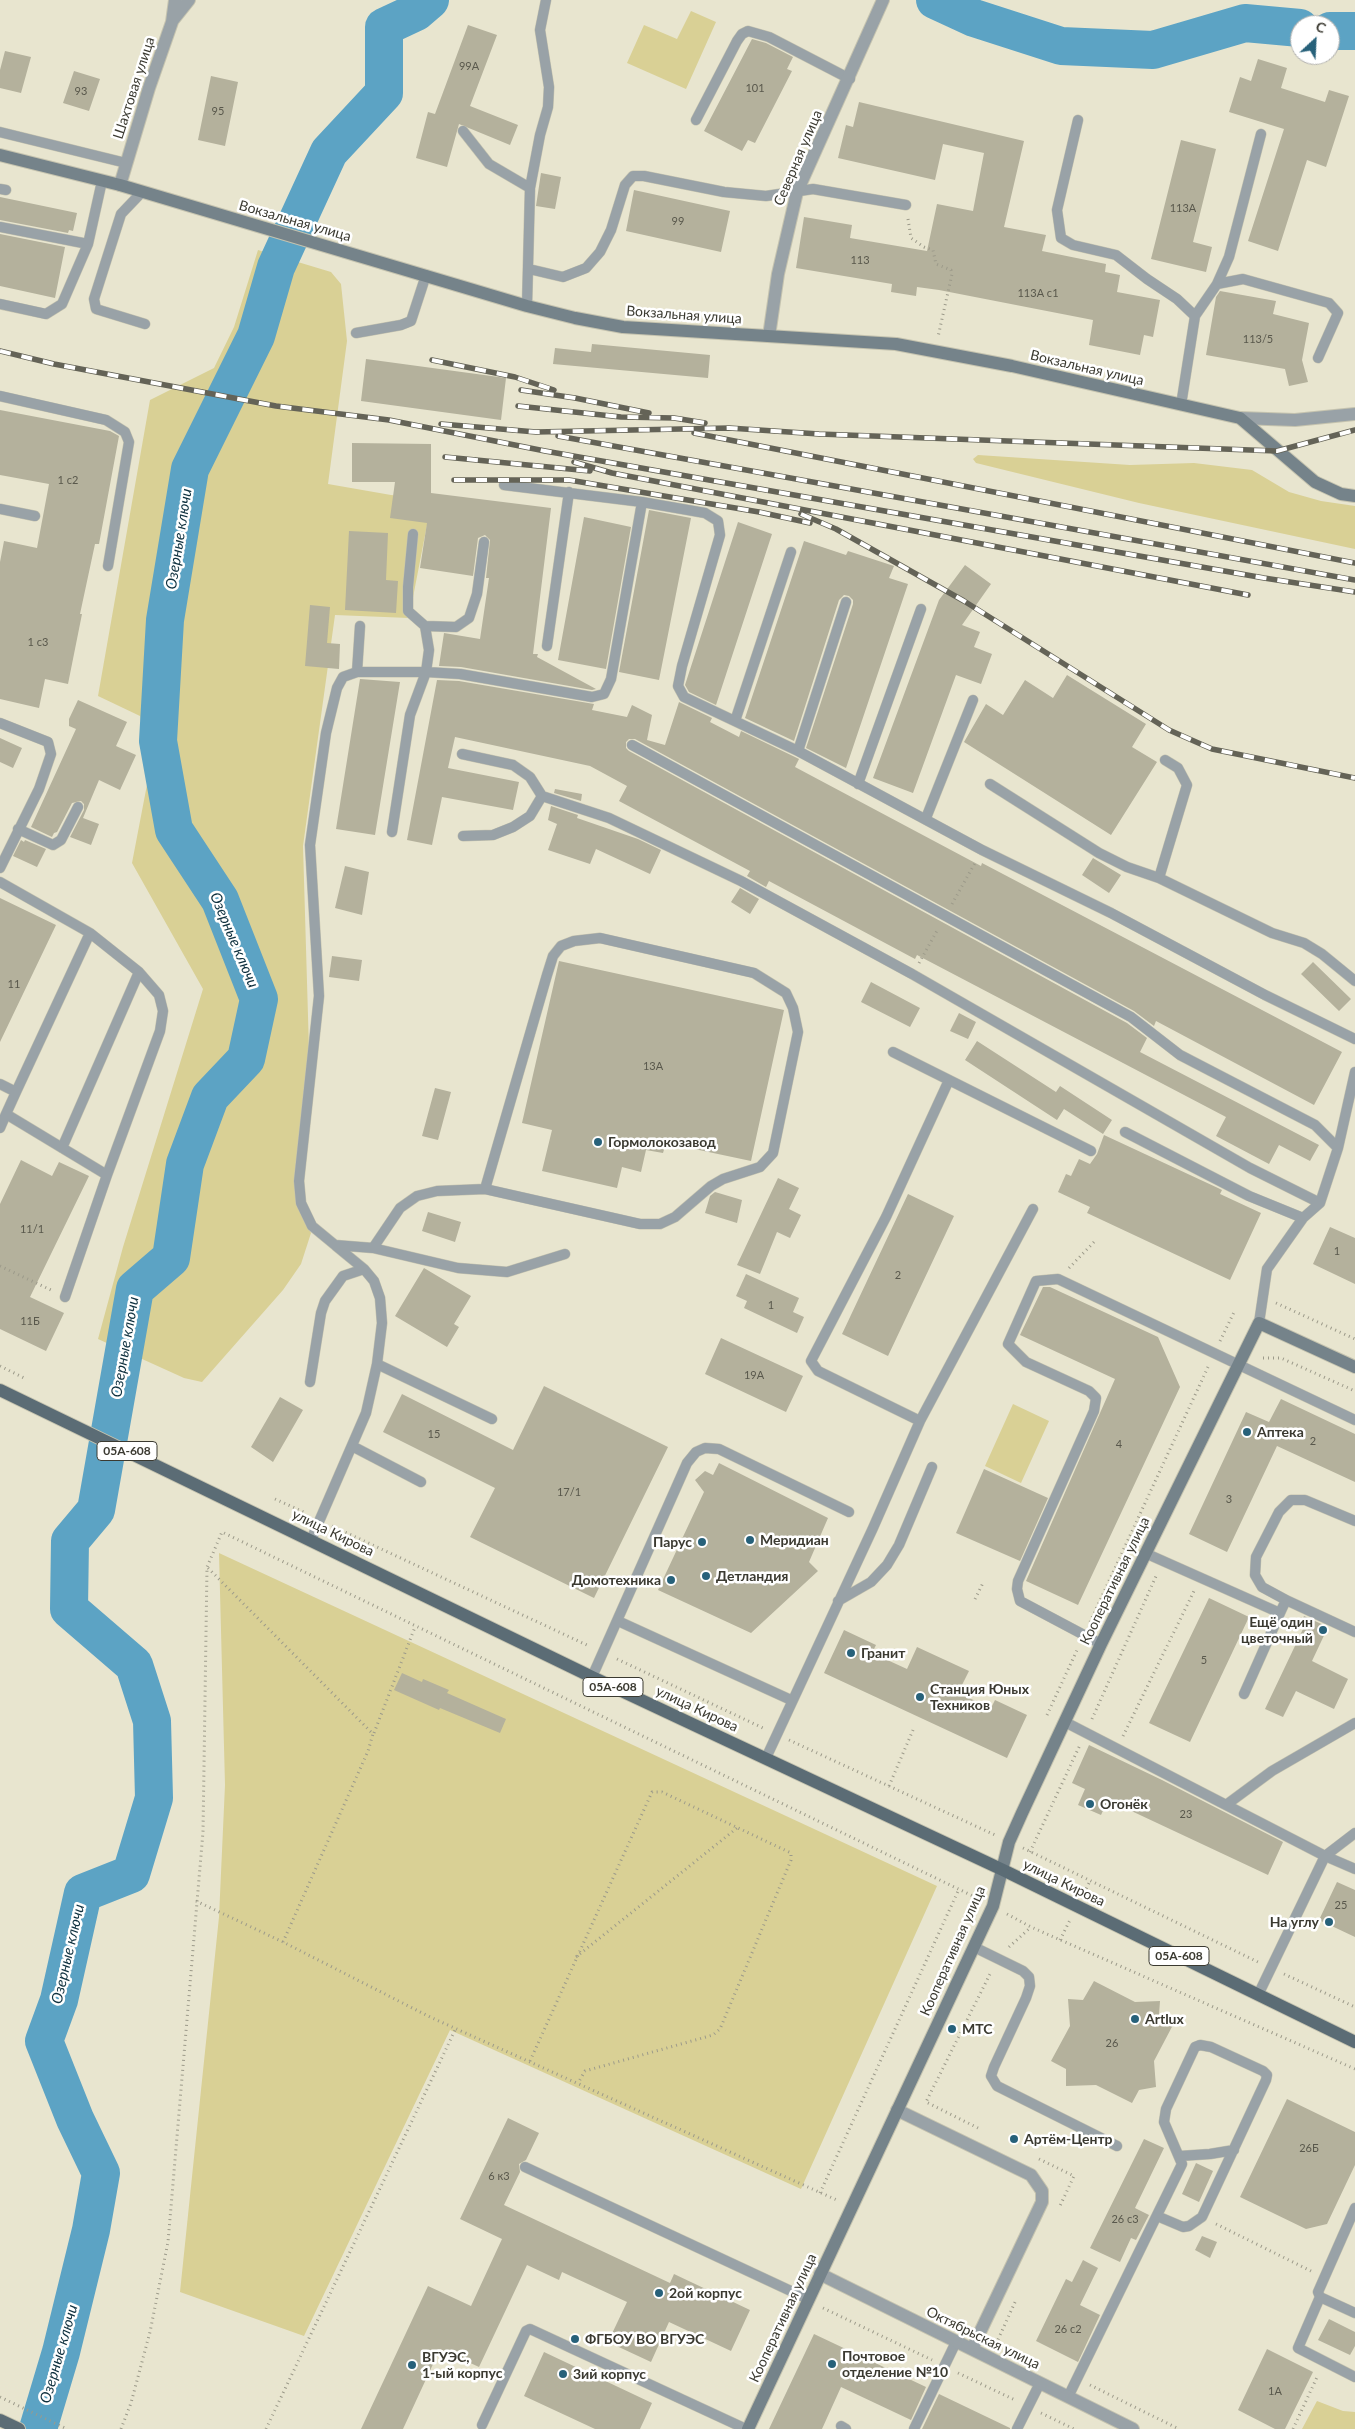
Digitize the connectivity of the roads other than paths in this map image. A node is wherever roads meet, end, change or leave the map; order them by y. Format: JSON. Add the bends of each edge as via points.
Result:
{"nodes":[{"id":1,"x":175,"y":0,"type":"edge"},
{"id":2,"x":189,"y":0,"type":"edge"},
{"id":3,"x":546,"y":0,"type":"edge"},
{"id":4,"x":883,"y":0,"type":"edge"},
{"id":5,"x":172,"y":22,"type":"junction"},
{"id":6,"x":850,"y":79,"type":"junction"},
{"id":7,"x":696,"y":120,"type":"dead end"},
{"id":8,"x":1078,"y":120,"type":"dead end"},
{"id":9,"x":463,"y":131,"type":"dead end"},
{"id":10,"x":0,"y":132,"type":"edge"},
{"id":11,"x":1261,"y":134,"type":"dead end"},
{"id":12,"x":0,"y":155,"type":"edge"},
{"id":13,"x":126,"y":162,"type":"junction"},
{"id":14,"x":102,"y":181,"type":"junction"},
{"id":15,"x":120,"y":185,"type":"junction"},
{"id":16,"x":530,"y":188,"type":"junction"},
{"id":17,"x":142,"y":192,"type":"junction"},
{"id":18,"x":797,"y":192,"type":"junction"},
{"id":19,"x":906,"y":206,"type":"road end"},
{"id":20,"x":0,"y":226,"type":"edge"},
{"id":21,"x":88,"y":244,"type":"junction"},
{"id":22,"x":529,"y":269,"type":"junction"},
{"id":23,"x":426,"y":275,"type":"junction"},
{"id":24,"x":1217,"y":284,"type":"junction"},
{"id":25,"x":0,"y":304,"type":"edge"},
{"id":26,"x":528,"y":306,"type":"junction"},
{"id":27,"x":1195,"y":316,"type":"junction"},
{"id":28,"x":145,"y":324,"type":"dead end"},
{"id":29,"x":356,"y":333,"type":"dead end"},
{"id":30,"x":769,"y":336,"type":"junction"},
{"id":31,"x":1318,"y":358,"type":"dead end"},
{"id":32,"x":0,"y":396,"type":"edge"},
{"id":33,"x":1181,"y":405,"type":"junction"},
{"id":34,"x":1355,"y":414,"type":"edge"},
{"id":35,"x":1240,"y":418,"type":"junction"},
{"id":36,"x":504,"y":485,"type":"dead end"},
{"id":37,"x":569,"y":492,"type":"junction"},
{"id":38,"x":1355,"y":496,"type":"edge"},
{"id":39,"x":642,"y":502,"type":"junction"},
{"id":40,"x":0,"y":510,"type":"edge"},
{"id":41,"x":35,"y":516,"type":"dead end"},
{"id":42,"x":413,"y":534,"type":"dead end"},
{"id":43,"x":484,"y":542,"type":"dead end"},
{"id":44,"x":790,"y":552,"type":"dead end"},
{"id":45,"x":108,"y":566,"type":"dead end"},
{"id":46,"x":846,"y":602,"type":"dead end"},
{"id":47,"x":920,"y":609,"type":"dead end"},
{"id":48,"x":360,"y":626,"type":"dead end"},
{"id":49,"x":425,"y":626,"type":"junction"},
{"id":50,"x":547,"y":646,"type":"dead end"},
{"id":51,"x":357,"y":672,"type":"junction"},
{"id":52,"x":426,"y":672,"type":"junction"},
{"id":53,"x":973,"y":700,"type":"dead end"},
{"id":54,"x":735,"y":721,"type":"junction"},
{"id":55,"x":0,"y":723,"type":"edge"},
{"id":56,"x":632,"y":745,"type":"dead end"},
{"id":57,"x":798,"y":751,"type":"junction"},
{"id":58,"x":462,"y":754,"type":"dead end"},
{"id":59,"x":1165,"y":760,"type":"dead end"},
{"id":60,"x":858,"y":784,"type":"junction"},
{"id":61,"x":990,"y":784,"type":"dead end"},
{"id":62,"x":542,"y":796,"type":"junction"},
{"id":63,"x":78,"y":807,"type":"dead end"},
{"id":64,"x":926,"y":818,"type":"junction"},
{"id":65,"x":18,"y":829,"type":"junction"},
{"id":66,"x":392,"y":832,"type":"dead end"},
{"id":67,"x":464,"y":836,"type":"dead end"},
{"id":68,"x":0,"y":868,"type":"edge"},
{"id":69,"x":1159,"y":878,"type":"junction"},
{"id":70,"x":0,"y":882,"type":"edge"},
{"id":71,"x":90,"y":932,"type":"junction"},
{"id":72,"x":139,"y":972,"type":"junction"},
{"id":73,"x":1355,"y":981,"type":"edge"},
{"id":74,"x":1355,"y":1039,"type":"edge"},
{"id":75,"x":893,"y":1052,"type":"dead end"},
{"id":76,"x":1355,"y":1072,"type":"edge"},
{"id":77,"x":949,"y":1080,"type":"junction"},
{"id":78,"x":0,"y":1084,"type":"edge"},
{"id":79,"x":16,"y":1092,"type":"junction"},
{"id":80,"x":6,"y":1114,"type":"junction"},
{"id":81,"x":0,"y":1128,"type":"edge"},
{"id":82,"x":1124,"y":1132,"type":"dead end"},
{"id":83,"x":62,"y":1148,"type":"junction"},
{"id":84,"x":1338,"y":1148,"type":"junction"},
{"id":85,"x":1091,"y":1152,"type":"dead end"},
{"id":86,"x":107,"y":1175,"type":"junction"},
{"id":87,"x":485,"y":1189,"type":"junction"},
{"id":88,"x":1320,"y":1203,"type":"junction"},
{"id":89,"x":1033,"y":1209,"type":"dead end"},
{"id":90,"x":1303,"y":1218,"type":"junction"},
{"id":91,"x":335,"y":1245,"type":"junction"},
{"id":92,"x":373,"y":1248,"type":"junction"},
{"id":93,"x":564,"y":1254,"type":"dead end"},
{"id":94,"x":364,"y":1269,"type":"junction"},
{"id":95,"x":65,"y":1297,"type":"road end"},
{"id":96,"x":1259,"y":1322,"type":"junction"},
{"id":97,"x":377,"y":1364,"type":"junction"},
{"id":98,"x":1239,"y":1364,"type":"junction"},
{"id":99,"x":1355,"y":1367,"type":"edge"},
{"id":100,"x":310,"y":1382,"type":"dead end"},
{"id":101,"x":0,"y":1390,"type":"edge"},
{"id":102,"x":492,"y":1419,"type":"dead end"},
{"id":103,"x":1355,"y":1420,"type":"edge"},
{"id":104,"x":920,"y":1421,"type":"junction"},
{"id":105,"x":352,"y":1446,"type":"junction"},
{"id":106,"x":932,"y":1467,"type":"dead end"},
{"id":107,"x":421,"y":1482,"type":"dead end"},
{"id":108,"x":848,"y":1512,"type":"dead end"},
{"id":109,"x":1355,"y":1521,"type":"edge"},
{"id":110,"x":311,"y":1540,"type":"junction"},
{"id":111,"x":1145,"y":1554,"type":"junction"},
{"id":112,"x":1286,"y":1600,"type":"junction"},
{"id":113,"x":837,"y":1602,"type":"junction"},
{"id":114,"x":1280,"y":1613,"type":"junction"},
{"id":115,"x":1355,"y":1619,"type":"edge"},
{"id":116,"x":618,"y":1621,"type":"junction"},
{"id":117,"x":1352,"y":1631,"type":"edge"},
{"id":118,"x":1101,"y":1644,"type":"junction"},
{"id":119,"x":592,"y":1677,"type":"junction"},
{"id":120,"x":1244,"y":1694,"type":"dead end"},
{"id":121,"x":791,"y":1700,"type":"junction"},
{"id":122,"x":1065,"y":1722,"type":"junction"},
{"id":123,"x":1355,"y":1723,"type":"edge"},
{"id":124,"x":766,"y":1758,"type":"junction"},
{"id":125,"x":1226,"y":1805,"type":"junction"},
{"id":126,"x":1355,"y":1833,"type":"edge"},
{"id":127,"x":1325,"y":1856,"type":"junction"},
{"id":128,"x":1355,"y":1869,"type":"edge"},
{"id":129,"x":1004,"y":1870,"type":"junction"},
{"id":130,"x":974,"y":1947,"type":"junction"},
{"id":131,"x":1258,"y":1995,"type":"junction"},
{"id":132,"x":1355,"y":2042,"type":"edge"},
{"id":133,"x":897,"y":2110,"type":"junction"},
{"id":134,"x":1117,"y":2146,"type":"dead end"},
{"id":135,"x":1234,"y":2150,"type":"junction"},
{"id":136,"x":1180,"y":2156,"type":"junction"},
{"id":137,"x":525,"y":2167,"type":"dead end"},
{"id":138,"x":1355,"y":2208,"type":"edge"},
{"id":139,"x":1157,"y":2216,"type":"junction"},
{"id":140,"x":820,"y":2274,"type":"junction"},
{"id":141,"x":1320,"y":2297,"type":"junction"},
{"id":142,"x":808,"y":2299,"type":"junction"},
{"id":143,"x":1355,"y":2313,"type":"edge"},
{"id":144,"x":956,"y":2342,"type":"junction"},
{"id":145,"x":972,"y":2349,"type":"junction"},
{"id":146,"x":1355,"y":2377,"type":"edge"},
{"id":147,"x":1040,"y":2383,"type":"junction"},
{"id":148,"x":1068,"y":2397,"type":"junction"},
{"id":149,"x":0,"y":2420,"type":"edge"},
{"id":150,"x":482,"y":2425,"type":"dead end"},
{"id":151,"x":19,"y":2429,"type":"edge"},
{"id":152,"x":747,"y":2429,"type":"edge"},
{"id":153,"x":914,"y":2429,"type":"edge"},
{"id":154,"x":1018,"y":2429,"type":"edge"},
{"id":155,"x":1133,"y":2429,"type":"edge"}],
"edges":[{"from":1,"to":5,"type":"street","name":"Шахтовая улица"},
{"from":2,"to":5,"type":"street"},
{"from":3,"to":16,"type":"lane","via":[[540,30],[549,87],[548,107]]},
{"from":4,"to":6,"type":"street","name":"Северная улица"},
{"from":5,"to":13,"type":"street","name":"Шахтовая улица"},
{"from":6,"to":7,"type":"lane","via":[[769,37],[748,31],[737,42]]},
{"from":6,"to":18,"type":"street","name":"Северная улица"},
{"from":8,"to":27,"type":"lane","via":[[1057,210],[1062,238],[1073,245],[1116,254]]},
{"from":9,"to":16,"type":"lane","via":[[489,164]]},
{"from":10,"to":13,"type":"lane"},
{"from":11,"to":24,"type":"lane","via":[[1230,257]]},
{"from":12,"to":14,"type":"main road","name":"Вокзальная улица"},
{"from":13,"to":15,"type":"street","name":"Шахтовая улица"},
{"from":14,"to":15,"type":"main road","name":"Вокзальная улица"},
{"from":14,"to":21,"type":"lane"},
{"from":15,"to":17,"type":"main road","name":"Вокзальная улица"},
{"from":16,"to":22,"type":"lane"},
{"from":17,"to":23,"type":"main road","name":"Вокзальная улица"},
{"from":17,"to":28,"type":"lane","via":[[121,214],[94,299],[96,310]]},
{"from":18,"to":19,"type":"lane","via":[[814,189]]},
{"from":18,"to":22,"type":"lane","via":[[766,196],[741,194],[633,176],[625,185],[611,230],[600,252],[586,268],[563,277]]},
{"from":18,"to":30,"type":"street","name":"Северная улица","via":[[780,265]]},
{"from":20,"to":21,"type":"lane"},
{"from":21,"to":25,"type":"lane","via":[[62,304],[46,314]]},
{"from":22,"to":26,"type":"lane"},
{"from":23,"to":26,"type":"main road","name":"Вокзальная улица"},
{"from":23,"to":29,"type":"lane","via":[[411,321]]},
{"from":24,"to":27,"type":"lane"},
{"from":24,"to":31,"type":"lane","via":[[1243,279],[1329,303],[1338,313]]},
{"from":26,"to":30,"type":"main road","name":"Вокзальная улица","via":[[623,327]]},
{"from":27,"to":33,"type":"lane"},
{"from":30,"to":33,"type":"main road","name":"Вокзальная улица","via":[[896,344],[936,350]]},
{"from":32,"to":45,"type":"lane","via":[[106,420],[125,432],[129,442]]},
{"from":33,"to":35,"type":"main road","name":"Вокзальная улица"},
{"from":34,"to":35,"type":"street","via":[[1295,420]]},
{"from":35,"to":38,"type":"main road","name":"Вокзальная улица","via":[[1315,482],[1341,494]]},
{"from":36,"to":37,"type":"lane"},
{"from":37,"to":39,"type":"lane"},
{"from":37,"to":50,"type":"lane"},
{"from":39,"to":52,"type":"lane","via":[[611,679],[604,694],[592,697],[460,674]]},
{"from":39,"to":54,"type":"lane","via":[[705,513],[718,521],[720,535],[678,686],[684,697]]},
{"from":40,"to":41,"type":"lane"},
{"from":42,"to":49,"type":"lane","via":[[408,611]]},
{"from":43,"to":49,"type":"lane","via":[[469,618],[456,627]]},
{"from":44,"to":54,"type":"lane"},
{"from":46,"to":57,"type":"lane"},
{"from":47,"to":60,"type":"lane"},
{"from":48,"to":51,"type":"lane"},
{"from":49,"to":52,"type":"lane","via":[[429,650]]},
{"from":51,"to":52,"type":"lane"},
{"from":51,"to":91,"type":"lane","via":[[343,677],[337,688],[326,733],[310,845],[319,996],[299,1181],[301,1203],[312,1226]]},
{"from":52,"to":66,"type":"lane","via":[[410,715]]},
{"from":53,"to":64,"type":"lane"},
{"from":54,"to":57,"type":"lane"},
{"from":55,"to":65,"type":"lane","via":[[48,742],[51,754],[39,789]]},
{"from":56,"to":84,"type":"lane","via":[[1131,1017],[1180,1054],[1315,1125]]},
{"from":57,"to":60,"type":"lane"},
{"from":58,"to":62,"type":"lane","via":[[513,765],[530,777]]},
{"from":59,"to":69,"type":"lane","via":[[1178,768],[1187,785]]},
{"from":60,"to":64,"type":"lane"},
{"from":61,"to":69,"type":"lane","via":[[1099,853]]},
{"from":62,"to":67,"type":"lane","via":[[530,816],[513,827],[493,835]]},
{"from":62,"to":88,"type":"lane","via":[[609,818],[741,880],[1250,1168]]},
{"from":63,"to":65,"type":"lane","via":[[62,840],[53,845]]},
{"from":64,"to":74,"type":"lane","via":[[982,850]]},
{"from":65,"to":68,"type":"lane"},
{"from":69,"to":73,"type":"lane","via":[[1272,932],[1304,943]]},
{"from":70,"to":71,"type":"lane"},
{"from":71,"to":72,"type":"lane"},
{"from":71,"to":79,"type":"lane"},
{"from":72,"to":83,"type":"lane"},
{"from":72,"to":86,"type":"lane","via":[[159,995],[164,1011],[160,1031]]},
{"from":75,"to":77,"type":"lane"},
{"from":76,"to":84,"type":"lane"},
{"from":77,"to":85,"type":"lane"},
{"from":77,"to":104,"type":"lane","via":[[886,1217],[811,1361],[818,1371]]},
{"from":78,"to":79,"type":"lane"},
{"from":79,"to":80,"type":"lane"},
{"from":80,"to":81,"type":"lane"},
{"from":80,"to":83,"type":"lane"},
{"from":82,"to":90,"type":"lane","via":[[1249,1196]]},
{"from":83,"to":86,"type":"lane"},
{"from":84,"to":88,"type":"lane"},
{"from":86,"to":95,"type":"lane"},
{"from":87,"to":87,"type":"lane","via":[[547,975],[560,946],[600,938],[754,974],[786,993],[798,1032],[773,1152],[760,1167],[711,1186],[675,1218],[660,1224],[640,1224]]},
{"from":87,"to":92,"type":"lane","via":[[437,1191],[417,1196],[400,1208]]},
{"from":88,"to":90,"type":"lane"},
{"from":89,"to":104,"type":"lane"},
{"from":90,"to":96,"type":"lane","via":[[1267,1269]]},
{"from":91,"to":92,"type":"lane"},
{"from":91,"to":94,"type":"lane"},
{"from":92,"to":93,"type":"lane","via":[[458,1268],[507,1272]]},
{"from":94,"to":97,"type":"lane","via":[[374,1281],[380,1298],[382,1323]]},
{"from":94,"to":100,"type":"lane","via":[[343,1276],[325,1301]]},
{"from":96,"to":98,"type":"main road","name":"Кооперативная улица"},
{"from":96,"to":99,"type":"main road"},
{"from":97,"to":102,"type":"lane"},
{"from":97,"to":105,"type":"lane","via":[[366,1413]]},
{"from":98,"to":103,"type":"lane"},
{"from":98,"to":111,"type":"main road","name":"Кооперативная улица"},
{"from":98,"to":118,"type":"lane","via":[[1058,1279],[1036,1281],[1008,1344],[1026,1362],[1090,1390],[1096,1398],[1094,1411],[1017,1589],[1020,1601]]},
{"from":101,"to":110,"type":"main road","name":"улица Кирова","number":"05А-608"},
{"from":104,"to":113,"type":"lane"},
{"from":105,"to":107,"type":"lane"},
{"from":105,"to":110,"type":"lane"},
{"from":106,"to":113,"type":"lane","via":[[899,1545],[887,1565],[870,1582]]},
{"from":108,"to":116,"type":"lane","via":[[719,1450],[700,1449],[688,1463]]},
{"from":109,"to":112,"type":"lane","via":[[1305,1500],[1291,1500],[1279,1512],[1256,1557],[1255,1575],[1262,1587]]},
{"from":110,"to":119,"type":"main road","name":"улица Кирова","number":"05А-608"},
{"from":111,"to":114,"type":"lane"},
{"from":111,"to":118,"type":"main road","name":"Кооперативная улица"},
{"from":112,"to":114,"type":"lane"},
{"from":112,"to":117,"type":"lane"},
{"from":113,"to":121,"type":"lane"},
{"from":114,"to":120,"type":"lane"},
{"from":115,"to":117,"type":"lane"},
{"from":116,"to":119,"type":"lane"},
{"from":116,"to":121,"type":"lane"},
{"from":118,"to":122,"type":"main road","name":"Кооперативная улица"},
{"from":119,"to":124,"type":"main road","name":"улица Кирова","number":"05А-608"},
{"from":121,"to":124,"type":"lane"},
{"from":122,"to":125,"type":"lane"},
{"from":122,"to":129,"type":"main road","name":"Кооперативная улица","via":[[1009,1842]]},
{"from":123,"to":125,"type":"lane","via":[[1265,1775]]},
{"from":124,"to":129,"type":"main road","name":"улица Кирова","number":"05А-608"},
{"from":125,"to":127,"type":"lane"},
{"from":126,"to":127,"type":"lane"},
{"from":127,"to":128,"type":"lane"},
{"from":127,"to":131,"type":"lane"},
{"from":129,"to":130,"type":"main road","name":"Кооперативная улица","via":[[993,1906]]},
{"from":129,"to":131,"type":"main road","name":"улица Кирова","number":"05А-608"},
{"from":130,"to":133,"type":"main road","name":"Кооперативная улица"},
{"from":130,"to":134,"type":"lane","via":[[1029,1977],[1030,1986],[994,2067],[992,2076],[997,2086]]},
{"from":131,"to":132,"type":"main road","name":"улица Кирова","number":"05А-608"},
{"from":133,"to":140,"type":"main road","name":"Кооперативная улица"},
{"from":133,"to":145,"type":"street","via":[[1031,2175],[1042,2190],[1042,2202]]},
{"from":135,"to":136,"type":"lane"},
{"from":135,"to":136,"type":"lane","via":[[1267,2075],[1211,2047],[1200,2045],[1195,2047],[1166,2109],[1164,2122]]},
{"from":135,"to":139,"type":"lane","via":[[1202,2217],[1183,2227]]},
{"from":136,"to":139,"type":"lane","via":[[1182,2164]]},
{"from":137,"to":142,"type":"lane"},
{"from":138,"to":141,"type":"lane","via":[[1323,2276],[1318,2292]]},
{"from":139,"to":148,"type":"lane"},
{"from":140,"to":142,"type":"main road","name":"Кооперативная улица"},
{"from":140,"to":144,"type":"street","name":"Октябрьская улица"},
{"from":141,"to":143,"type":"lane"},
{"from":141,"to":146,"type":"lane","via":[[1298,2348]]},
{"from":142,"to":152,"type":"main road","name":"Кооперативная улица"},
{"from":144,"to":145,"type":"street","name":"Октябрьская улица"},
{"from":144,"to":153,"type":"lane"},
{"from":145,"to":147,"type":"street","name":"Октябрьская улица"},
{"from":147,"to":148,"type":"street","name":"Октябрьская улица"},
{"from":147,"to":154,"type":"lane"},
{"from":148,"to":155,"type":"street","name":"Октябрьская улица"},
{"from":149,"to":151,"type":"main road"},
{"from":150,"to":152,"type":"lane","via":[[526,2331],[530,2329]]}]}
